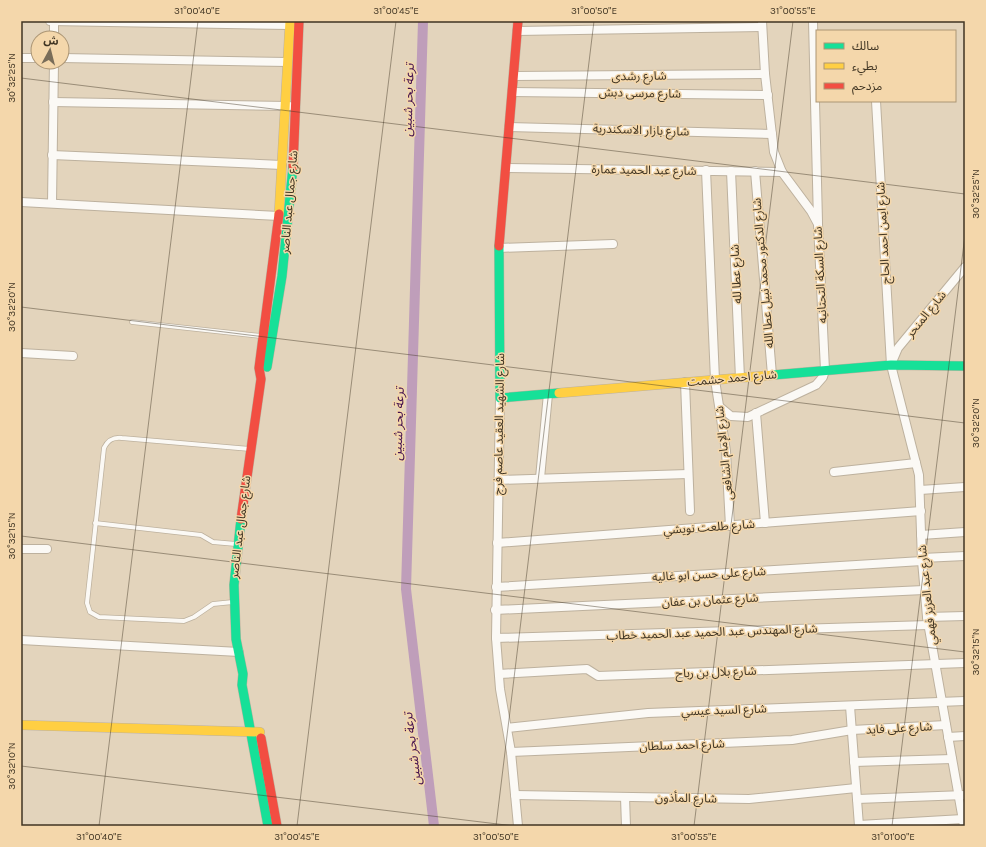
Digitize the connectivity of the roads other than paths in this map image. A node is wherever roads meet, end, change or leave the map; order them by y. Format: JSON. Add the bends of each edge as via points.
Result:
{"nodes":[{"id":1,"x":50,"y":21,"type":"edge"},
{"id":2,"x":54,"y":21,"type":"edge"},
{"id":3,"x":299,"y":21,"type":"edge"},
{"id":4,"x":518,"y":21,"type":"edge"},
{"id":5,"x":813,"y":21,"type":"edge"},
{"id":6,"x":290,"y":23,"type":"edge"},
{"id":7,"x":762,"y":24,"type":"edge"},
{"id":8,"x":517,"y":31,"type":"junction"},
{"id":9,"x":70,"y":58,"type":"edge"},
{"id":10,"x":288,"y":62,"type":"junction"},
{"id":11,"x":54,"y":70,"type":"edge"},
{"id":12,"x":765,"y":74,"type":"junction"},
{"id":13,"x":514,"y":76,"type":"junction"},
{"id":14,"x":816,"y":76,"type":"edge"},
{"id":15,"x":512,"y":92,"type":"junction"},
{"id":16,"x":768,"y":95,"type":"junction"},
{"id":17,"x":53,"y":102,"type":"junction"},
{"id":18,"x":816,"y":102,"type":"edge"},
{"id":19,"x":876,"y":102,"type":"edge"},
{"id":20,"x":286,"y":106,"type":"junction"},
{"id":21,"x":296,"y":106,"type":"junction"},
{"id":22,"x":509,"y":126,"type":"junction"},
{"id":23,"x":772,"y":134,"type":"junction"},
{"id":24,"x":52,"y":155,"type":"junction"},
{"id":25,"x":282,"y":165,"type":"junction"},
{"id":26,"x":506,"y":168,"type":"junction"},
{"id":27,"x":706,"y":170,"type":"junction"},
{"id":28,"x":731,"y":171,"type":"junction"},
{"id":29,"x":755,"y":171,"type":"junction"},
{"id":30,"x":782,"y":172,"type":"junction"},
{"id":31,"x":21,"y":202,"type":"edge"},
{"id":32,"x":52,"y":203,"type":"junction"},
{"id":33,"x":279,"y":216,"type":"junction"},
{"id":34,"x":818,"y":224,"type":"junction"},
{"id":35,"x":612,"y":244,"type":"dead end"},
{"id":36,"x":499,"y":248,"type":"junction"},
{"id":37,"x":965,"y":267,"type":"edge"},
{"id":38,"x":132,"y":322,"type":"dead end"},
{"id":39,"x":263,"y":336,"type":"junction"},
{"id":40,"x":21,"y":353,"type":"edge"},
{"id":41,"x":73,"y":356,"type":"dead end"},
{"id":42,"x":891,"y":364,"type":"junction"},
{"id":43,"x":965,"y":366,"type":"edge"},
{"id":44,"x":825,"y":370,"type":"junction"},
{"id":45,"x":772,"y":375,"type":"junction"},
{"id":46,"x":740,"y":378,"type":"junction"},
{"id":47,"x":261,"y":379,"type":"junction"},
{"id":48,"x":715,"y":380,"type":"junction"},
{"id":49,"x":685,"y":382,"type":"junction"},
{"id":50,"x":548,"y":394,"type":"junction"},
{"id":51,"x":500,"y":398,"type":"junction"},
{"id":52,"x":720,"y":407,"type":"junction"},
{"id":53,"x":756,"y":413,"type":"junction"},
{"id":54,"x":250,"y":449,"type":"junction"},
{"id":55,"x":916,"y":463,"type":"junction"},
{"id":56,"x":834,"y":472,"type":"dead end"},
{"id":57,"x":688,"y":474,"type":"junction"},
{"id":58,"x":540,"y":478,"type":"junction"},
{"id":59,"x":498,"y":480,"type":"junction"},
{"id":60,"x":965,"y":487,"type":"edge"},
{"id":61,"x":920,"y":490,"type":"junction"},
{"id":62,"x":690,"y":511,"type":"dead end"},
{"id":63,"x":921,"y":511,"type":"junction"},
{"id":64,"x":95,"y":523,"type":"junction"},
{"id":65,"x":765,"y":523,"type":"junction"},
{"id":66,"x":730,"y":526,"type":"junction"},
{"id":67,"x":965,"y":532,"type":"edge"},
{"id":68,"x":921,"y":535,"type":"junction"},
{"id":69,"x":497,"y":543,"type":"junction"},
{"id":70,"x":238,"y":544,"type":"junction"},
{"id":71,"x":21,"y":549,"type":"edge"},
{"id":72,"x":47,"y":549,"type":"dead end"},
{"id":73,"x":965,"y":556,"type":"edge"},
{"id":74,"x":922,"y":560,"type":"junction"},
{"id":75,"x":496,"y":587,"type":"junction"},
{"id":76,"x":924,"y":590,"type":"junction"},
{"id":77,"x":233,"y":602,"type":"junction"},
{"id":78,"x":495,"y":610,"type":"junction"},
{"id":79,"x":965,"y":616,"type":"edge"},
{"id":80,"x":928,"y":621,"type":"junction"},
{"id":81,"x":496,"y":638,"type":"junction"},
{"id":82,"x":21,"y":640,"type":"edge"},
{"id":83,"x":239,"y":652,"type":"junction"},
{"id":84,"x":965,"y":663,"type":"edge"},
{"id":85,"x":936,"y":664,"type":"junction"},
{"id":86,"x":499,"y":674,"type":"junction"},
{"id":87,"x":965,"y":701,"type":"edge"},
{"id":88,"x":942,"y":702,"type":"junction"},
{"id":89,"x":850,"y":706,"type":"junction"},
{"id":90,"x":21,"y":725,"type":"edge"},
{"id":91,"x":946,"y":725,"type":"junction"},
{"id":92,"x":507,"y":728,"type":"junction"},
{"id":93,"x":852,"y":730,"type":"junction"},
{"id":94,"x":256,"y":732,"type":"junction"},
{"id":95,"x":965,"y":736,"type":"edge"},
{"id":96,"x":948,"y":737,"type":"junction"},
{"id":97,"x":511,"y":752,"type":"junction"},
{"id":98,"x":952,"y":759,"type":"junction"},
{"id":99,"x":854,"y":762,"type":"junction"},
{"id":100,"x":856,"y":788,"type":"junction"},
{"id":101,"x":962,"y":795,"type":"edge"},
{"id":102,"x":515,"y":796,"type":"junction"},
{"id":103,"x":625,"y":797,"type":"junction"},
{"id":104,"x":857,"y":799,"type":"junction"},
{"id":105,"x":964,"y":822,"type":"edge"},
{"id":106,"x":268,"y":826,"type":"edge"},
{"id":107,"x":277,"y":826,"type":"edge"},
{"id":108,"x":518,"y":826,"type":"edge"},
{"id":109,"x":626,"y":826,"type":"edge"},
{"id":110,"x":859,"y":826,"type":"edge"}],
"edges":[{"from":1,"to":2,"type":"street"},
{"from":2,"to":6,"type":"street"},
{"from":3,"to":21,"type":"main road","name":"شارع جمال عبد الناصر"},
{"from":4,"to":8,"type":"main road","name":"شارع الشهيد العقيد عاصم فرج"},
{"from":5,"to":14,"type":"street"},
{"from":6,"to":10,"type":"main road","name":"شارع جمال عبد الناصر"},
{"from":7,"to":8,"type":"street"},
{"from":7,"to":12,"type":"street","name":"شارع السكة التحتانيه"},
{"from":8,"to":13,"type":"main road","name":"شارع الشهيد العقيد عاصم فرج"},
{"from":9,"to":10,"type":"street"},
{"from":10,"to":20,"type":"main road","name":"شارع جمال عبد الناصر"},
{"from":11,"to":17,"type":"street"},
{"from":12,"to":13,"type":"street","name":"شارع رشدى"},
{"from":12,"to":16,"type":"street","name":"شارع السكة التحتانيه"},
{"from":13,"to":15,"type":"main road","name":"شارع الشهيد العقيد عاصم فرج"},
{"from":15,"to":16,"type":"street","name":"شارع مرسى دبش"},
{"from":15,"to":22,"type":"main road","name":"شارع الشهيد العقيد عاصم فرج"},
{"from":16,"to":23,"type":"street","name":"شارع السكة التحتانيه"},
{"from":17,"to":20,"type":"street"},
{"from":17,"to":24,"type":"street"},
{"from":18,"to":34,"type":"street"},
{"from":19,"to":42,"type":"street","name":"شارع ايمن احمد الحاج"},
{"from":20,"to":21,"type":"street"},
{"from":20,"to":25,"type":"main road","name":"شارع جمال عبد الناصر"},
{"from":21,"to":47,"type":"main road","name":"شارع جمال عبد الناصر","via":[[282,276],[268,366]]},
{"from":22,"to":23,"type":"street","name":"شارع بازار الاسكندرية"},
{"from":22,"to":26,"type":"main road","name":"شارع الشهيد العقيد عاصم فرج"},
{"from":23,"to":30,"type":"street","name":"شارع السكة التحتانيه","via":[[774,152]]},
{"from":24,"to":25,"type":"street"},
{"from":24,"to":32,"type":"street"},
{"from":25,"to":33,"type":"main road","name":"شارع جمال عبد الناصر"},
{"from":26,"to":27,"type":"street","name":"شارع عبد الحميد عمارة"},
{"from":26,"to":36,"type":"main road","name":"شارع الشهيد العقيد عاصم فرج"},
{"from":27,"to":28,"type":"street","name":"شارع عبد الحميد عمارة"},
{"from":27,"to":48,"type":"street","name":"شارع الإمام الشافعى"},
{"from":28,"to":29,"type":"street","name":"شارع عبد الحميد عمارة"},
{"from":28,"to":46,"type":"street","name":"شارع عطا لله"},
{"from":29,"to":30,"type":"street","name":"شارع عبد الحميد عمارة"},
{"from":29,"to":45,"type":"street","name":"شارع الدكتور محمد نبيل عطا الله"},
{"from":30,"to":34,"type":"street","name":"شارع السكة التحتانيه"},
{"from":31,"to":32,"type":"street"},
{"from":32,"to":33,"type":"street"},
{"from":33,"to":39,"type":"main road","name":"شارع جمال عبد الناصر"},
{"from":34,"to":44,"type":"street","name":"شارع السكة التحتانيه"},
{"from":35,"to":36,"type":"street"},
{"from":36,"to":51,"type":"main road","name":"شارع الشهيد العقيد عاصم فرج"},
{"from":37,"to":42,"type":"street","name":"شارع المنحر","via":[[898,348]]},
{"from":38,"to":39,"type":"lane"},
{"from":39,"to":47,"type":"main road","name":"شارع جمال عبد الناصر","via":[[259,368]]},
{"from":40,"to":41,"type":"street"},
{"from":42,"to":43,"type":"main road","name":"شارع احمد حشمت"},
{"from":42,"to":44,"type":"main road","name":"شارع احمد حشمت"},
{"from":42,"to":55,"type":"street","name":"شارع عبد العزيز فهمي"},
{"from":44,"to":45,"type":"main road","name":"شارع احمد حشمت"},
{"from":44,"to":53,"type":"street","via":[[816,385]]},
{"from":45,"to":46,"type":"main road","name":"شارع احمد حشمت"},
{"from":46,"to":48,"type":"main road","name":"شارع احمد حشمت"},
{"from":47,"to":54,"type":"main road","name":"شارع جمال عبد الناصر"},
{"from":48,"to":49,"type":"main road","name":"شارع احمد حشمت"},
{"from":48,"to":52,"type":"street","name":"شارع الإمام الشافعى"},
{"from":49,"to":50,"type":"main road","name":"شارع احمد حشمت"},
{"from":49,"to":57,"type":"street"},
{"from":50,"to":51,"type":"main road","name":"شارع احمد حشمت"},
{"from":50,"to":58,"type":"street"},
{"from":51,"to":59,"type":"street","name":"شارع الشهيد العقيد عاصم فرج"},
{"from":52,"to":53,"type":"street","via":[[736,418]]},
{"from":52,"to":66,"type":"street","name":"شارع الإمام الشافعى","via":[[727,457]]},
{"from":53,"to":65,"type":"street"},
{"from":54,"to":64,"type":"lane","via":[[111,439],[104,448]]},
{"from":54,"to":70,"type":"main road","name":"شارع جمال عبد الناصر"},
{"from":55,"to":56,"type":"street"},
{"from":55,"to":61,"type":"street","name":"شارع عبد العزيز فهمي"},
{"from":57,"to":58,"type":"street"},
{"from":57,"to":62,"type":"street"},
{"from":58,"to":59,"type":"street"},
{"from":59,"to":69,"type":"street","name":"شارع الشهيد العقيد عاصم فرج"},
{"from":60,"to":61,"type":"street"},
{"from":61,"to":63,"type":"street","name":"شارع عبد العزيز فهمي"},
{"from":63,"to":65,"type":"street","name":"شارع طلعت نويشي"},
{"from":63,"to":68,"type":"street","name":"شارع عبد العزيز فهمي"},
{"from":64,"to":70,"type":"lane","via":[[202,535],[213,542]]},
{"from":64,"to":77,"type":"lane","via":[[87,603],[94,616],[184,621],[194,618],[213,604]]},
{"from":65,"to":66,"type":"street","name":"شارع طلعت نويشي"},
{"from":66,"to":69,"type":"street","name":"شارع طلعت نويشي"},
{"from":67,"to":68,"type":"street"},
{"from":68,"to":74,"type":"street","name":"شارع عبد العزيز فهمي"},
{"from":69,"to":75,"type":"street","name":"شارع الشهيد العقيد عاصم فرج"},
{"from":70,"to":77,"type":"main road","name":"شارع جمال عبد الناصر"},
{"from":71,"to":72,"type":"street"},
{"from":73,"to":74,"type":"street","name":"شارع على حسن ابو غاليه"},
{"from":74,"to":75,"type":"street","name":"شارع على حسن ابو غاليه"},
{"from":74,"to":76,"type":"street","name":"شارع عبد العزيز فهمي"},
{"from":75,"to":78,"type":"street","name":"شارع الشهيد العقيد عاصم فرج"},
{"from":76,"to":78,"type":"street","name":"شارع عثمان بن عفان"},
{"from":76,"to":80,"type":"street","name":"شارع عبد العزيز فهمي"},
{"from":77,"to":83,"type":"main road","name":"شارع جمال عبد الناصر"},
{"from":78,"to":81,"type":"street","name":"شارع الشهيد العقيد عاصم فرج"},
{"from":79,"to":80,"type":"street","name":"شارع المهندس عبد الحميد عبد الحميد خطاب"},
{"from":80,"to":81,"type":"street","name":"شارع المهندس عبد الحميد عبد الحميد خطاب"},
{"from":80,"to":85,"type":"street","name":"شارع عبد العزيز فهمي"},
{"from":81,"to":86,"type":"street","name":"شارع الشهيد العقيد عاصم فرج"},
{"from":82,"to":83,"type":"street"},
{"from":83,"to":94,"type":"main road","name":"شارع جمال عبد الناصر","via":[[242,685]]},
{"from":84,"to":85,"type":"street","name":"شارع بلال بن رباح"},
{"from":85,"to":86,"type":"street","name":"شارع بلال بن رباح","via":[[598,676],[587,669]]},
{"from":85,"to":88,"type":"street","name":"شارع عبد العزيز فهمي"},
{"from":86,"to":92,"type":"street","name":"شارع الشهيد العقيد عاصم فرج"},
{"from":87,"to":88,"type":"street","name":"شارع السيد عيسي"},
{"from":88,"to":89,"type":"street","name":"شارع السيد عيسي"},
{"from":88,"to":91,"type":"street","name":"شارع عبد العزيز فهمي"},
{"from":89,"to":92,"type":"street","name":"شارع السيد عيسي","via":[[648,713]]},
{"from":89,"to":93,"type":"street"},
{"from":90,"to":94,"type":"main road"},
{"from":91,"to":93,"type":"street","name":"شارع على فايد"},
{"from":91,"to":96,"type":"street","name":"شارع عبد العزيز فهمي"},
{"from":92,"to":97,"type":"street","name":"شارع الشهيد العقيد عاصم فرج"},
{"from":93,"to":97,"type":"street","name":"شارع احمد سلطان","via":[[792,740]]},
{"from":93,"to":99,"type":"street"},
{"from":94,"to":106,"type":"main road","name":"شارع جمال عبد الناصر"},
{"from":94,"to":107,"type":"main road","name":"شارع جمال عبد الناصر"},
{"from":95,"to":96,"type":"street"},
{"from":96,"to":98,"type":"street","name":"شارع عبد العزيز فهمي"},
{"from":97,"to":102,"type":"street","name":"شارع الشهيد العقيد عاصم فرج"},
{"from":98,"to":99,"type":"street"},
{"from":98,"to":101,"type":"street","name":"شارع عبد العزيز فهمي"},
{"from":99,"to":100,"type":"street"},
{"from":100,"to":103,"type":"street","name":"شارع المأذون","via":[[749,799]]},
{"from":100,"to":104,"type":"street"},
{"from":101,"to":104,"type":"street"},
{"from":101,"to":105,"type":"street","name":"شارع عبد العزيز فهمي"},
{"from":102,"to":103,"type":"street","name":"شارع المأذون"},
{"from":102,"to":108,"type":"street","name":"شارع الشهيد العقيد عاصم فرج"},
{"from":103,"to":109,"type":"street"},
{"from":104,"to":110,"type":"street"},
{"from":105,"to":110,"type":"street"}]}
